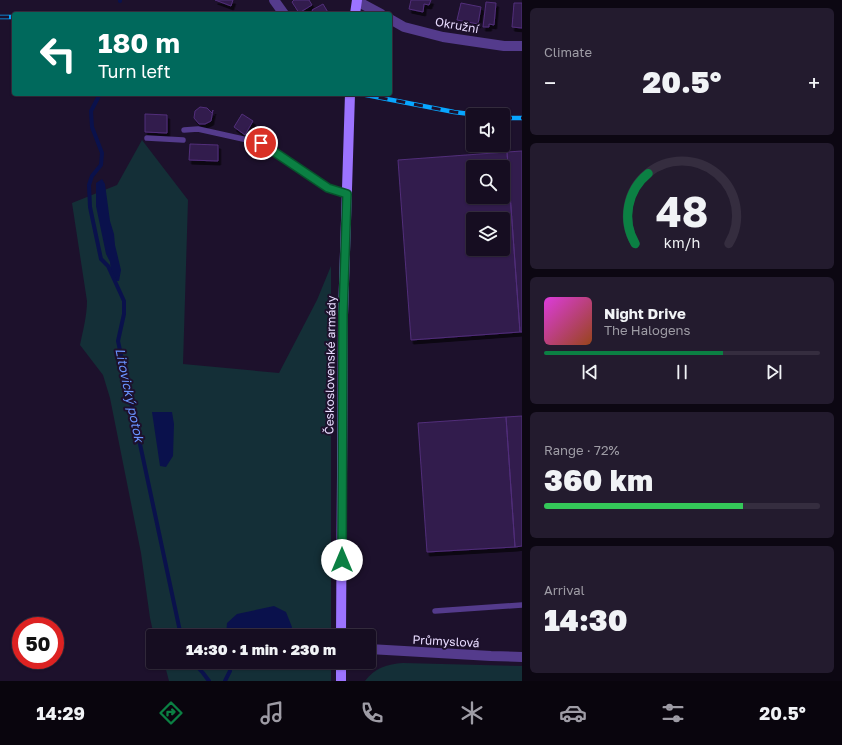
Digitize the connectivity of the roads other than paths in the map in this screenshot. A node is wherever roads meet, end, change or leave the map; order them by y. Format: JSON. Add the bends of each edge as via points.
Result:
{"nodes":[{"id":1,"x":274,"y":0,"type":"edge"},
{"id":2,"x":357,"y":0,"type":"edge"},
{"id":3,"x":283,"y":12,"type":"edge"},
{"id":4,"x":355,"y":12,"type":"edge"},
{"id":5,"x":378,"y":12,"type":"edge"},
{"id":6,"x":392,"y":20,"type":"edge"},
{"id":7,"x":522,"y":46,"type":"edge"},
{"id":8,"x":350,"y":96,"type":"edge"},
{"id":9,"x":184,"y":130,"type":"dead end"},
{"id":10,"x":147,"y":138,"type":"dead end"},
{"id":11,"x":183,"y":140,"type":"dead end"},
{"id":12,"x":347,"y":194,"type":"junction"},
{"id":13,"x":522,"y":605,"type":"edge"},
{"id":14,"x":435,"y":611,"type":"dead end"},
{"id":15,"x":341,"y":629,"type":"edge"},
{"id":16,"x":376,"y":649,"type":"edge"},
{"id":17,"x":522,"y":657,"type":"edge"},
{"id":18,"x":341,"y":669,"type":"edge"},
{"id":19,"x":341,"y":681,"type":"edge"}],
"edges":[{"from":1,"to":3,"type":"street"},
{"from":2,"to":4,"type":"main road"},
{"from":2,"to":5,"type":"street"},
{"from":6,"to":7,"type":"street","name":"Okružní","via":[[404,27],[443,37],[504,46]]},
{"from":8,"to":12,"type":"main road","name":"Československé armády"},
{"from":9,"to":12,"type":"lane","via":[[198,129],[261,143],[328,188]]},
{"from":10,"to":11,"type":"lane"},
{"from":12,"to":15,"type":"main road","name":"Československé armády","via":[[343,315]]},
{"from":13,"to":14,"type":"lane"},
{"from":16,"to":17,"type":"street","name":"Průmyslová"},
{"from":18,"to":19,"type":"main road"}]}
